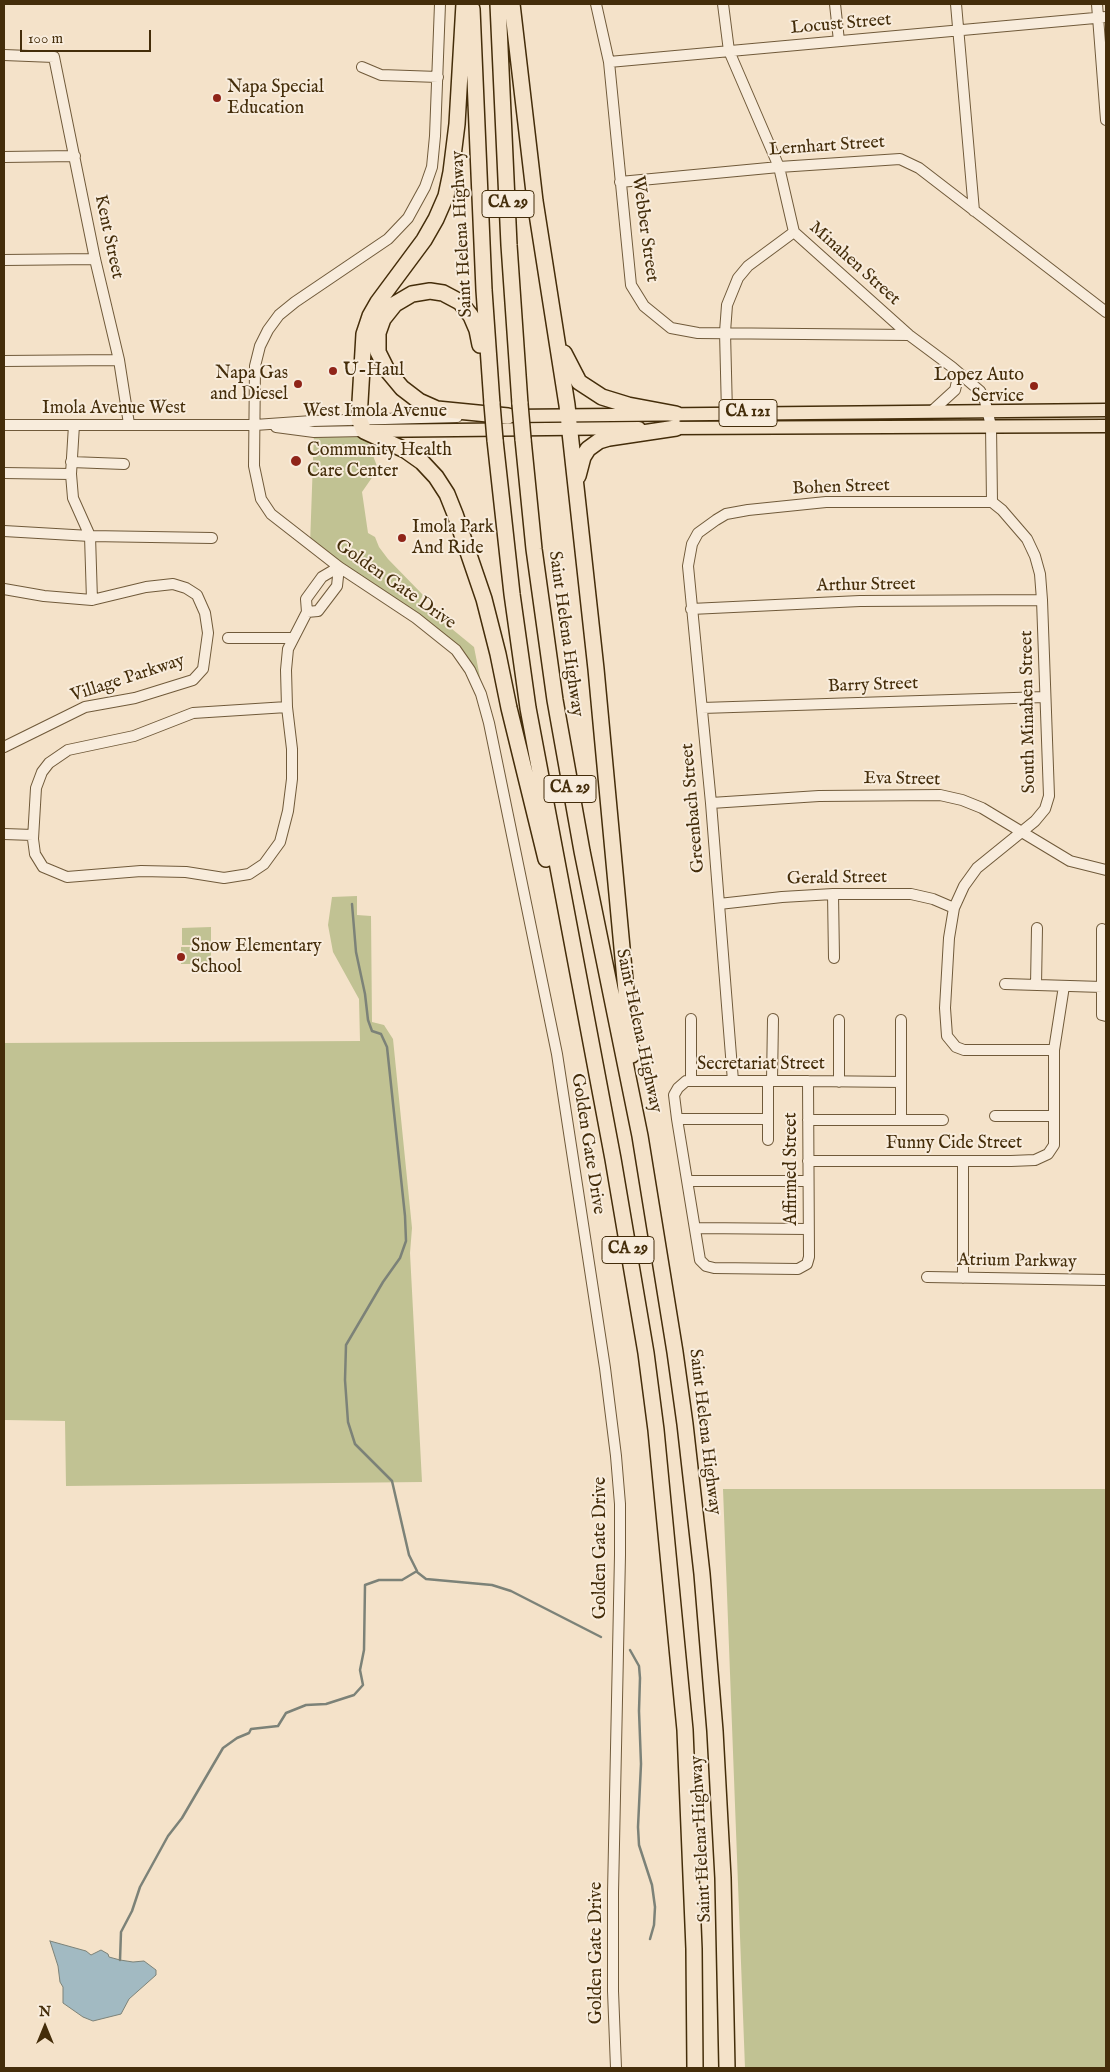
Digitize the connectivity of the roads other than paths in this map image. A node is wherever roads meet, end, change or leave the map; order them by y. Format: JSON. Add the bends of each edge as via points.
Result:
{"nodes":[{"id":1,"x":440,"y":4,"type":"edge"},
{"id":2,"x":464,"y":4,"type":"edge"},
{"id":3,"x":472,"y":4,"type":"edge"},
{"id":4,"x":498,"y":4,"type":"edge"},
{"id":5,"x":512,"y":4,"type":"edge"},
{"id":6,"x":596,"y":4,"type":"edge"},
{"id":7,"x":723,"y":4,"type":"edge"},
{"id":8,"x":835,"y":4,"type":"edge"},
{"id":9,"x":956,"y":4,"type":"edge"},
{"id":10,"x":1097,"y":4,"type":"edge"},
{"id":11,"x":1102,"y":17,"type":"edge"},
{"id":12,"x":958,"y":30,"type":"junction"},
{"id":13,"x":839,"y":41,"type":"junction"},
{"id":14,"x":730,"y":51,"type":"junction"},
{"id":15,"x":4,"y":55,"type":"edge"},
{"id":16,"x":609,"y":62,"type":"junction"},
{"id":17,"x":362,"y":67,"type":"dead end"},
{"id":18,"x":438,"y":77,"type":"junction"},
{"id":19,"x":1106,"y":120,"type":"edge"},
{"id":20,"x":75,"y":156,"type":"junction"},
{"id":21,"x":4,"y":157,"type":"edge"},
{"id":22,"x":779,"y":167,"type":"junction"},
{"id":23,"x":620,"y":182,"type":"junction"},
{"id":24,"x":974,"y":210,"type":"junction"},
{"id":25,"x":794,"y":232,"type":"junction"},
{"id":26,"x":95,"y":259,"type":"junction"},
{"id":27,"x":4,"y":260,"type":"edge"},
{"id":28,"x":1106,"y":298,"type":"edge"},
{"id":29,"x":1103,"y":310,"type":"edge"},
{"id":30,"x":554,"y":325,"type":"junction"},
{"id":31,"x":725,"y":332,"type":"junction"},
{"id":32,"x":909,"y":334,"type":"junction"},
{"id":33,"x":118,"y":360,"type":"junction"},
{"id":34,"x":4,"y":361,"type":"edge"},
{"id":35,"x":959,"y":373,"type":"junction"},
{"id":36,"x":492,"y":404,"type":"junction"},
{"id":37,"x":987,"y":410,"type":"junction"},
{"id":38,"x":1106,"y":410,"type":"edge"},
{"id":39,"x":932,"y":411,"type":"junction"},
{"id":40,"x":727,"y":413,"type":"junction"},
{"id":41,"x":508,"y":416,"type":"junction"},
{"id":42,"x":676,"y":421,"type":"junction"},
{"id":43,"x":569,"y":422,"type":"junction"},
{"id":44,"x":129,"y":424,"type":"junction"},
{"id":45,"x":4,"y":425,"type":"edge"},
{"id":46,"x":74,"y":425,"type":"junction"},
{"id":47,"x":255,"y":425,"type":"junction"},
{"id":48,"x":362,"y":425,"type":"junction"},
{"id":49,"x":991,"y":426,"type":"junction"},
{"id":50,"x":1106,"y":426,"type":"edge"},
{"id":51,"x":71,"y":462,"type":"junction"},
{"id":52,"x":124,"y":464,"type":"dead end"},
{"id":53,"x":4,"y":473,"type":"edge"},
{"id":54,"x":71,"y":474,"type":"junction"},
{"id":55,"x":577,"y":492,"type":"junction"},
{"id":56,"x":992,"y":502,"type":"junction"},
{"id":57,"x":4,"y":531,"type":"edge"},
{"id":58,"x":698,"y":533,"type":"joint"},
{"id":59,"x":90,"y":536,"type":"junction"},
{"id":60,"x":212,"y":538,"type":"dead end"},
{"id":61,"x":339,"y":567,"type":"junction"},
{"id":62,"x":4,"y":589,"type":"edge"},
{"id":63,"x":92,"y":600,"type":"junction"},
{"id":64,"x":1042,"y":600,"type":"junction"},
{"id":65,"x":692,"y":609,"type":"junction"},
{"id":66,"x":307,"y":612,"type":"junction"},
{"id":67,"x":228,"y":638,"type":"dead end"},
{"id":68,"x":293,"y":638,"type":"junction"},
{"id":69,"x":1045,"y":697,"type":"junction"},
{"id":70,"x":287,"y":707,"type":"junction"},
{"id":71,"x":702,"y":708,"type":"junction"},
{"id":72,"x":4,"y":747,"type":"edge"},
{"id":73,"x":711,"y":803,"type":"junction"},
{"id":74,"x":1023,"y":832,"type":"junction"},
{"id":75,"x":4,"y":834,"type":"edge"},
{"id":76,"x":34,"y":835,"type":"junction"},
{"id":77,"x":1106,"y":870,"type":"edge"},
{"id":78,"x":833,"y":894,"type":"junction"},
{"id":79,"x":719,"y":904,"type":"junction"},
{"id":80,"x":954,"y":908,"type":"junction"},
{"id":81,"x":1037,"y":928,"type":"dead end"},
{"id":82,"x":1102,"y":929,"type":"dead end"},
{"id":83,"x":834,"y":958,"type":"dead end"},
{"id":84,"x":1005,"y":984,"type":"dead end"},
{"id":85,"x":1036,"y":985,"type":"junction"},
{"id":86,"x":1064,"y":986,"type":"junction"},
{"id":87,"x":1102,"y":987,"type":"junction"},
{"id":88,"x":1104,"y":1015,"type":"edge"},
{"id":89,"x":692,"y":1019,"type":"dead end"},
{"id":90,"x":773,"y":1019,"type":"dead end"},
{"id":91,"x":840,"y":1020,"type":"dead end"},
{"id":92,"x":900,"y":1020,"type":"dead end"},
{"id":93,"x":1054,"y":1050,"type":"junction"},
{"id":94,"x":692,"y":1081,"type":"junction"},
{"id":95,"x":733,"y":1081,"type":"junction"},
{"id":96,"x":770,"y":1081,"type":"junction"},
{"id":97,"x":808,"y":1081,"type":"junction"},
{"id":98,"x":839,"y":1082,"type":"junction"},
{"id":99,"x":901,"y":1082,"type":"junction"},
{"id":100,"x":995,"y":1116,"type":"dead end"},
{"id":101,"x":1054,"y":1116,"type":"junction"},
{"id":102,"x":677,"y":1119,"type":"junction"},
{"id":103,"x":768,"y":1119,"type":"junction"},
{"id":104,"x":808,"y":1120,"type":"junction"},
{"id":105,"x":901,"y":1120,"type":"junction"},
{"id":106,"x":943,"y":1120,"type":"dead end"},
{"id":107,"x":606,"y":1121,"type":"junction"},
{"id":108,"x":640,"y":1136,"type":"junction"},
{"id":109,"x":768,"y":1140,"type":"dead end"},
{"id":110,"x":808,"y":1161,"type":"junction"},
{"id":111,"x":963,"y":1161,"type":"junction"},
{"id":112,"x":688,"y":1181,"type":"junction"},
{"id":113,"x":808,"y":1181,"type":"junction"},
{"id":114,"x":696,"y":1228,"type":"junction"},
{"id":115,"x":808,"y":1229,"type":"junction"},
{"id":116,"x":810,"y":1257,"type":"joint"},
{"id":117,"x":926,"y":1277,"type":"dead end"},
{"id":118,"x":963,"y":1278,"type":"junction"},
{"id":119,"x":1106,"y":1280,"type":"edge"},
{"id":120,"x":616,"y":2068,"type":"edge"},
{"id":121,"x":695,"y":2068,"type":"edge"},
{"id":122,"x":727,"y":2068,"type":"edge"}],
"edges":[{"from":1,"to":18,"type":"street","name":"Golden Gate Drive"},
{"from":2,"to":48,"type":"highway","via":[[457,124],[446,196],[424,240],[370,316],[364,334]]},
{"from":3,"to":36,"type":"highway","name":"Saint Helena Highway","number":"CA 29"},
{"from":4,"to":108,"type":"highway","name":"Saint Helena Highway","number":"CA 29","bridge":true,"via":[[512,284],[534,549],[556,709]]},
{"from":5,"to":30,"type":"highway","via":[[526,141]]},
{"from":6,"to":16,"type":"street","name":"Webber Street"},
{"from":7,"to":14,"type":"street","name":"Minahen Street"},
{"from":8,"to":13,"type":"street"},
{"from":9,"to":12,"type":"street"},
{"from":10,"to":11,"type":"street"},
{"from":11,"to":12,"type":"street","name":"Locust Street"},
{"from":11,"to":19,"type":"street"},
{"from":12,"to":13,"type":"street","name":"Locust Street"},
{"from":12,"to":24,"type":"street"},
{"from":13,"to":14,"type":"street","name":"Locust Street"},
{"from":14,"to":16,"type":"street","name":"Locust Street"},
{"from":14,"to":22,"type":"street","name":"Minahen Street"},
{"from":15,"to":20,"type":"street","name":"Kent Street","via":[[54,57]]},
{"from":16,"to":23,"type":"street","name":"Webber Street"},
{"from":17,"to":18,"type":"street","via":[[381,75]]},
{"from":18,"to":47,"type":"street","name":"Golden Gate Drive","via":[[432,162],[420,199],[388,239],[279,315],[260,346],[255,366]]},
{"from":20,"to":21,"type":"street"},
{"from":20,"to":26,"type":"street","name":"Kent Street"},
{"from":22,"to":23,"type":"street","name":"Lernhart Street"},
{"from":22,"to":24,"type":"street","name":"Lernhart Street","via":[[900,159],[919,168]]},
{"from":22,"to":25,"type":"street","name":"Minahen Street"},
{"from":23,"to":31,"type":"street","name":"Webber Street","via":[[632,285],[644,306],[670,328],[698,333]]},
{"from":24,"to":29,"type":"street","name":"Lernhart Street"},
{"from":25,"to":31,"type":"street","via":[[762,254],[738,278],[727,305]]},
{"from":25,"to":32,"type":"street","name":"Minahen Street"},
{"from":26,"to":27,"type":"street"},
{"from":26,"to":33,"type":"street","name":"Kent Street"},
{"from":28,"to":29,"type":"street"},
{"from":30,"to":42,"type":"highway","via":[[567,360],[580,382],[602,398]]},
{"from":30,"to":43,"type":"highway"},
{"from":31,"to":32,"type":"street","name":"Webber Street"},
{"from":31,"to":40,"type":"street"},
{"from":32,"to":35,"type":"street","name":"Minahen Street"},
{"from":33,"to":34,"type":"street"},
{"from":33,"to":44,"type":"street","name":"Kent Street"},
{"from":35,"to":37,"type":"street","name":"Minahen Street","via":[[980,391]]},
{"from":35,"to":39,"type":"street","via":[[955,390]]},
{"from":36,"to":41,"type":"highway","number":"CA 121","via":[[477,330],[460,302],[443,293],[430,291],[407,297],[389,310],[378,333],[378,352],[386,370],[402,388],[437,409]]},
{"from":36,"to":107,"type":"highway","name":"Saint Helena Highway","number":"CA 29","bridge":true,"via":[[512,594],[530,718]]},
{"from":37,"to":38,"type":"main road","name":"West Imola Avenue","number":"CA 121"},
{"from":37,"to":39,"type":"main road","name":"West Imola Avenue","number":"CA 121"},
{"from":37,"to":49,"type":"street","name":"Minahen Street"},
{"from":39,"to":40,"type":"main road","name":"West Imola Avenue","number":"CA 121"},
{"from":40,"to":42,"type":"main road","name":"West Imola Avenue","number":"CA 121"},
{"from":41,"to":43,"type":"main road","name":"West Imola Avenue","number":"CA 121"},
{"from":41,"to":48,"type":"street","name":"West Imola Avenue"},
{"from":42,"to":43,"type":"main road","name":"West Imola Avenue","number":"CA 121"},
{"from":42,"to":49,"type":"main road","name":"West Imola Avenue","number":"CA 121"},
{"from":42,"to":55,"type":"highway","number":"CA 121","via":[[594,444],[583,457]]},
{"from":43,"to":48,"type":"main road","name":"West Imola Avenue"},
{"from":43,"to":55,"type":"highway"},
{"from":44,"to":46,"type":"street","name":"Imola Avenue West"},
{"from":44,"to":47,"type":"street","name":"Imola Avenue West"},
{"from":45,"to":46,"type":"street","name":"Imola Avenue West"},
{"from":46,"to":51,"type":"street"},
{"from":47,"to":48,"type":"street","name":"West Imola Avenue"},
{"from":47,"to":61,"type":"street","name":"Golden Gate Drive","via":[[254,466],[261,498],[271,514]]},
{"from":48,"to":107,"type":"highway","via":[[422,462],[447,494],[465,538],[498,654]]},
{"from":49,"to":50,"type":"main road","name":"West Imola Avenue","number":"CA 121"},
{"from":49,"to":56,"type":"street"},
{"from":51,"to":52,"type":"street"},
{"from":51,"to":54,"type":"street"},
{"from":53,"to":54,"type":"street"},
{"from":54,"to":59,"type":"street","via":[[73,498]]},
{"from":55,"to":108,"type":"highway","number":"CA 121"},
{"from":56,"to":58,"type":"street","name":"Bohen Street","via":[[826,502],[748,510],[726,514]]},
{"from":56,"to":64,"type":"street","name":"South Minahen Street","via":[[1027,539],[1040,574]]},
{"from":57,"to":59,"type":"street"},
{"from":58,"to":65,"type":"street","name":"Greenbach Street","via":[[688,566]]},
{"from":59,"to":60,"type":"street"},
{"from":59,"to":63,"type":"street"},
{"from":61,"to":66,"type":"street","via":[[322,577],[306,599]]},
{"from":61,"to":66,"type":"street","via":[[337,586],[318,611]]},
{"from":61,"to":120,"type":"street","name":"Golden Gate Drive","via":[[438,634],[456,650],[481,694],[557,1054],[612,1417],[620,1504],[613,1893]]},
{"from":62,"to":63,"type":"street","name":"Village Parkway"},
{"from":63,"to":72,"type":"street","name":"Village Parkway","via":[[146,587],[173,584],[186,588],[197,595],[205,613],[208,633],[203,669],[193,680],[135,698],[85,708]]},
{"from":64,"to":65,"type":"street","name":"Arthur Street","via":[[860,601]]},
{"from":64,"to":69,"type":"street","name":"South Minahen Street"},
{"from":65,"to":71,"type":"street","name":"Greenbach Street"},
{"from":66,"to":68,"type":"street"},
{"from":67,"to":68,"type":"street"},
{"from":68,"to":70,"type":"street","via":[[288,649],[286,670]]},
{"from":69,"to":71,"type":"street","name":"Barry Street"},
{"from":69,"to":74,"type":"street","name":"South Minahen Street","via":[[1049,796],[1045,808]]},
{"from":70,"to":76,"type":"street","via":[[193,713],[134,736],[68,750],[49,762],[42,772],[36,788]]},
{"from":70,"to":76,"type":"street","via":[[292,743],[288,811],[280,842],[264,864],[249,874],[224,878],[186,872],[141,871],[67,877],[43,867],[35,854]]},
{"from":71,"to":73,"type":"street","name":"Greenbach Street"},
{"from":73,"to":74,"type":"street","name":"Eva Street","via":[[819,796],[940,795],[982,808]]},
{"from":73,"to":79,"type":"street","name":"Greenbach Street"},
{"from":74,"to":77,"type":"street","name":"Eva Street","via":[[1070,861]]},
{"from":74,"to":80,"type":"street","name":"South Minahen Street","via":[[977,868]]},
{"from":75,"to":76,"type":"street"},
{"from":78,"to":79,"type":"street","name":"Gerald Street"},
{"from":78,"to":80,"type":"street","name":"Gerald Street","via":[[911,894]]},
{"from":78,"to":83,"type":"street"},
{"from":79,"to":95,"type":"street","name":"Greenbach Street"},
{"from":80,"to":93,"type":"street","name":"South Minahen Street","via":[[946,970],[947,1036],[956,1047],[964,1050]]},
{"from":81,"to":85,"type":"street"},
{"from":82,"to":87,"type":"street"},
{"from":84,"to":85,"type":"street"},
{"from":85,"to":86,"type":"street"},
{"from":86,"to":87,"type":"street"},
{"from":86,"to":93,"type":"street","name":"Funny Cide Street"},
{"from":87,"to":88,"type":"street"},
{"from":89,"to":94,"type":"street"},
{"from":90,"to":96,"type":"street"},
{"from":91,"to":98,"type":"street"},
{"from":92,"to":99,"type":"street"},
{"from":93,"to":101,"type":"street","name":"Funny Cide Street"},
{"from":94,"to":95,"type":"street","name":"Secretariat Street"},
{"from":94,"to":102,"type":"street","name":"Secretariat Street","via":[[686,1081],[674,1095]]},
{"from":95,"to":96,"type":"street","name":"Secretariat Street"},
{"from":96,"to":97,"type":"street","name":"Secretariat Street"},
{"from":96,"to":103,"type":"street"},
{"from":97,"to":98,"type":"street","name":"Secretariat Street"},
{"from":97,"to":104,"type":"street","name":"Affirmed Street"},
{"from":98,"to":99,"type":"street","name":"Secretariat Street"},
{"from":99,"to":105,"type":"street"},
{"from":100,"to":101,"type":"street"},
{"from":101,"to":111,"type":"street","name":"Funny Cide Street","via":[[1054,1145],[1048,1154],[1035,1160]]},
{"from":102,"to":103,"type":"street"},
{"from":102,"to":112,"type":"street","name":"Secretariat Street"},
{"from":103,"to":109,"type":"street"},
{"from":104,"to":105,"type":"street"},
{"from":104,"to":110,"type":"street","name":"Affirmed Street"},
{"from":105,"to":106,"type":"street"},
{"from":107,"to":121,"type":"highway","name":"Saint Helena Highway","number":"CA 29","via":[[646,1353],[673,1588],[689,1804]]},
{"from":108,"to":122,"type":"highway","name":"Saint Helena Highway","number":"CA 29","via":[[675,1352],[704,1592],[722,1860]]},
{"from":110,"to":111,"type":"street","name":"Funny Cide Street"},
{"from":110,"to":113,"type":"street","name":"Affirmed Street"},
{"from":111,"to":118,"type":"street"},
{"from":112,"to":113,"type":"street"},
{"from":112,"to":114,"type":"street","name":"Secretariat Street"},
{"from":113,"to":115,"type":"street","name":"Affirmed Street"},
{"from":114,"to":115,"type":"street"},
{"from":114,"to":116,"type":"street","name":"Secretariat Street","via":[[700,1260],[706,1266],[798,1269],[807,1264]]},
{"from":115,"to":116,"type":"street","name":"Affirmed Street"},
{"from":117,"to":118,"type":"street","name":"Atrium Parkway"},
{"from":118,"to":119,"type":"street","name":"Atrium Parkway"}]}
